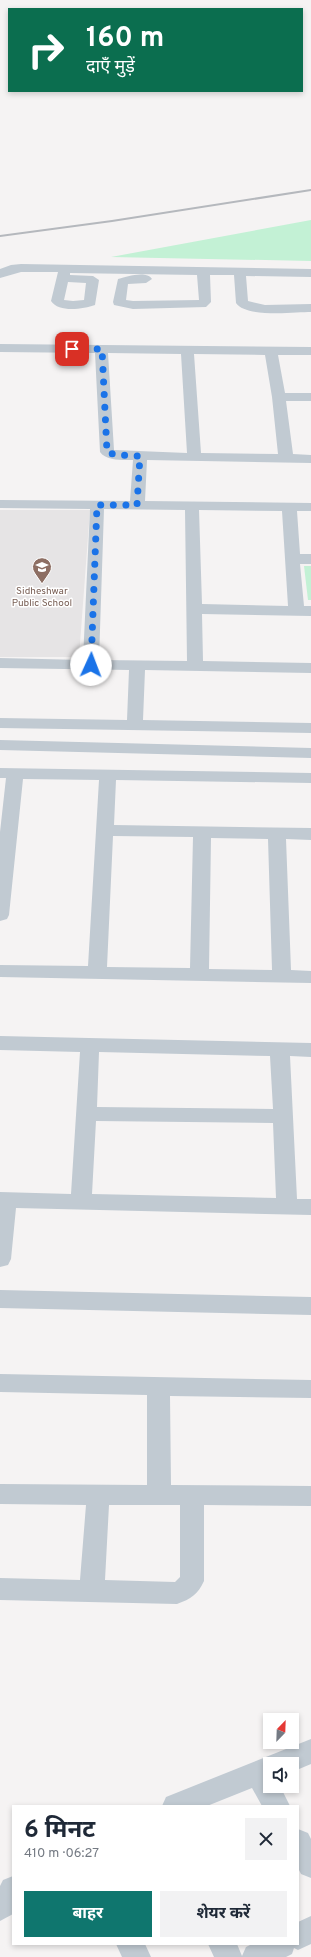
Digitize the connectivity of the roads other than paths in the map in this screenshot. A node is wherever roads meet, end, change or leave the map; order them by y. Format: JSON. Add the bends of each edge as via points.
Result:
{"nodes":[{"id":1,"x":311,"y":273,"type":"edge"},
{"id":2,"x":0,"y":274,"type":"edge"},
{"id":3,"x":203,"y":275,"type":"junction"},
{"id":4,"x":240,"y":276,"type":"junction"},
{"id":5,"x":311,"y":281,"type":"edge"},
{"id":6,"x":311,"y":308,"type":"edge"},
{"id":7,"x":0,"y":348,"type":"edge"},
{"id":8,"x":102,"y":349,"type":"junction"},
{"id":9,"x":187,"y":350,"type":"junction"},
{"id":10,"x":271,"y":351,"type":"junction"},
{"id":11,"x":311,"y":351,"type":"edge"},
{"id":12,"x":279,"y":397,"type":"junction"},
{"id":13,"x":311,"y":398,"type":"edge"},
{"id":14,"x":140,"y":456,"type":"junction"},
{"id":15,"x":194,"y":457,"type":"junction"},
{"id":16,"x":286,"y":458,"type":"junction"},
{"id":17,"x":311,"y":459,"type":"edge"},
{"id":18,"x":0,"y":504,"type":"edge"},
{"id":19,"x":97,"y":505,"type":"junction"},
{"id":20,"x":137,"y":505,"type":"junction"},
{"id":21,"x":192,"y":506,"type":"junction"},
{"id":22,"x":289,"y":507,"type":"junction"},
{"id":23,"x":311,"y":507,"type":"edge"},
{"id":24,"x":292,"y":559,"type":"junction"},
{"id":25,"x":311,"y":560,"type":"edge"},
{"id":26,"x":194,"y":609,"type":"junction"},
{"id":27,"x":303,"y":610,"type":"edge"},
{"id":28,"x":0,"y":663,"type":"edge"},
{"id":29,"x":91,"y":665,"type":"junction"},
{"id":30,"x":137,"y":666,"type":"junction"},
{"id":31,"x":195,"y":666,"type":"junction"},
{"id":32,"x":311,"y":668,"type":"edge"},
{"id":33,"x":0,"y":724,"type":"edge"},
{"id":34,"x":135,"y":726,"type":"junction"},
{"id":35,"x":311,"y":728,"type":"edge"},
{"id":36,"x":0,"y":745,"type":"edge"},
{"id":37,"x":311,"y":752,"type":"edge"},
{"id":38,"x":7,"y":773,"type":"edge"},
{"id":39,"x":108,"y":774,"type":"junction"},
{"id":40,"x":311,"y":778,"type":"edge"},
{"id":41,"x":105,"y":830,"type":"junction"},
{"id":42,"x":202,"y":832,"type":"junction"},
{"id":43,"x":277,"y":833,"type":"junction"},
{"id":44,"x":311,"y":834,"type":"edge"},
{"id":45,"x":4,"y":842,"type":"edge"},
{"id":46,"x":0,"y":915,"type":"edge"},
{"id":47,"x":0,"y":971,"type":"edge"},
{"id":48,"x":97,"y":973,"type":"junction"},
{"id":49,"x":199,"y":975,"type":"junction"},
{"id":50,"x":282,"y":977,"type":"junction"},
{"id":51,"x":311,"y":977,"type":"edge"},
{"id":52,"x":0,"y":1043,"type":"edge"},
{"id":53,"x":90,"y":1045,"type":"junction"},
{"id":54,"x":280,"y":1049,"type":"junction"},
{"id":55,"x":311,"y":1050,"type":"edge"},
{"id":56,"x":86,"y":1114,"type":"junction"},
{"id":57,"x":283,"y":1116,"type":"junction"},
{"id":58,"x":3,"y":1200,"type":"edge"},
{"id":59,"x":81,"y":1202,"type":"junction"},
{"id":60,"x":287,"y":1206,"type":"junction"},
{"id":61,"x":311,"y":1207,"type":"edge"},
{"id":62,"x":0,"y":1259,"type":"edge"},
{"id":63,"x":0,"y":1299,"type":"edge"},
{"id":64,"x":311,"y":1306,"type":"edge"},
{"id":65,"x":0,"y":1383,"type":"edge"},
{"id":66,"x":158,"y":1386,"type":"junction"},
{"id":67,"x":311,"y":1389,"type":"edge"},
{"id":68,"x":0,"y":1494,"type":"edge"},
{"id":69,"x":98,"y":1496,"type":"junction"},
{"id":70,"x":159,"y":1496,"type":"junction"},
{"id":71,"x":192,"y":1496,"type":"junction"},
{"id":72,"x":311,"y":1496,"type":"edge"},
{"id":73,"x":0,"y":1589,"type":"edge"},
{"id":74,"x":92,"y":1591,"type":"junction"},
{"id":75,"x":311,"y":1751,"type":"edge"},
{"id":76,"x":296,"y":1757,"type":"edge"},
{"id":77,"x":263,"y":1770,"type":"edge"},
{"id":78,"x":274,"y":1793,"type":"edge"},
{"id":79,"x":177,"y":1805,"type":"edge"},
{"id":80,"x":277,"y":1805,"type":"edge"},
{"id":81,"x":12,"y":1892,"type":"edge"},
{"id":82,"x":0,"y":1907,"type":"edge"},
{"id":83,"x":311,"y":1930,"type":"edge"},
{"id":84,"x":299,"y":1936,"type":"edge"},
{"id":85,"x":131,"y":1945,"type":"edge"},
{"id":86,"x":223,"y":1945,"type":"edge"},
{"id":87,"x":280,"y":1945,"type":"edge"},
{"id":88,"x":137,"y":1957,"type":"edge"},
{"id":89,"x":229,"y":1957,"type":"edge"},
{"id":90,"x":256,"y":1957,"type":"edge"}],
"edges":[{"from":1,"to":4,"type":"street"},
{"from":2,"to":3,"type":"street","via":[[21,268],[63,274]]},
{"from":3,"to":3,"type":"street","via":[[205,302],[201,304],[124,305],[118,300],[122,282],[125,280]]},
{"from":3,"to":4,"type":"street"},
{"from":4,"to":5,"type":"street"},
{"from":4,"to":6,"type":"street","via":[[244,305]]},
{"from":7,"to":8,"type":"street"},
{"from":8,"to":9,"type":"street"},
{"from":8,"to":14,"type":"street","via":[[107,452]]},
{"from":9,"to":10,"type":"street"},
{"from":9,"to":15,"type":"street"},
{"from":10,"to":11,"type":"street"},
{"from":10,"to":12,"type":"street"},
{"from":12,"to":13,"type":"street"},
{"from":12,"to":16,"type":"street"},
{"from":14,"to":15,"type":"street"},
{"from":14,"to":20,"type":"street"},
{"from":15,"to":16,"type":"street"},
{"from":16,"to":17,"type":"street"},
{"from":18,"to":19,"type":"street"},
{"from":19,"to":20,"type":"street"},
{"from":19,"to":29,"type":"street"},
{"from":20,"to":21,"type":"street"},
{"from":21,"to":22,"type":"street"},
{"from":21,"to":26,"type":"street"},
{"from":22,"to":23,"type":"street"},
{"from":22,"to":24,"type":"street"},
{"from":24,"to":25,"type":"street"},
{"from":24,"to":27,"type":"street"},
{"from":26,"to":27,"type":"street"},
{"from":26,"to":31,"type":"street"},
{"from":28,"to":29,"type":"street"},
{"from":29,"to":30,"type":"street"},
{"from":30,"to":31,"type":"street"},
{"from":30,"to":34,"type":"street"},
{"from":31,"to":32,"type":"street"},
{"from":33,"to":34,"type":"street"},
{"from":34,"to":35,"type":"street"},
{"from":36,"to":37,"type":"street"},
{"from":38,"to":39,"type":"street"},
{"from":38,"to":45,"type":"street"},
{"from":39,"to":40,"type":"street"},
{"from":39,"to":41,"type":"street"},
{"from":41,"to":42,"type":"street"},
{"from":41,"to":48,"type":"street"},
{"from":42,"to":43,"type":"street"},
{"from":42,"to":49,"type":"street"},
{"from":43,"to":44,"type":"street"},
{"from":43,"to":50,"type":"street"},
{"from":45,"to":46,"type":"street"},
{"from":47,"to":48,"type":"street"},
{"from":48,"to":49,"type":"street"},
{"from":49,"to":50,"type":"street"},
{"from":50,"to":51,"type":"street"},
{"from":52,"to":53,"type":"street"},
{"from":53,"to":54,"type":"street"},
{"from":53,"to":56,"type":"street"},
{"from":54,"to":55,"type":"street"},
{"from":54,"to":57,"type":"street"},
{"from":56,"to":57,"type":"street"},
{"from":56,"to":59,"type":"street"},
{"from":57,"to":60,"type":"street"},
{"from":58,"to":59,"type":"street"},
{"from":58,"to":62,"type":"street"},
{"from":59,"to":60,"type":"street"},
{"from":60,"to":61,"type":"street"},
{"from":63,"to":64,"type":"street"},
{"from":65,"to":66,"type":"street"},
{"from":66,"to":67,"type":"street"},
{"from":66,"to":70,"type":"street"},
{"from":68,"to":69,"type":"street"},
{"from":69,"to":70,"type":"street"},
{"from":69,"to":74,"type":"street"},
{"from":70,"to":71,"type":"street"},
{"from":71,"to":72,"type":"street"},
{"from":71,"to":74,"type":"street","via":[[192,1581],[184,1591]]},
{"from":73,"to":74,"type":"street"},
{"from":75,"to":76,"type":"street"},
{"from":77,"to":79,"type":"street"},
{"from":78,"to":80,"type":"street"},
{"from":81,"to":82,"type":"street"},
{"from":83,"to":84,"type":"street"},
{"from":85,"to":88,"type":"street"},
{"from":86,"to":89,"type":"street"},
{"from":87,"to":90,"type":"street"}]}
